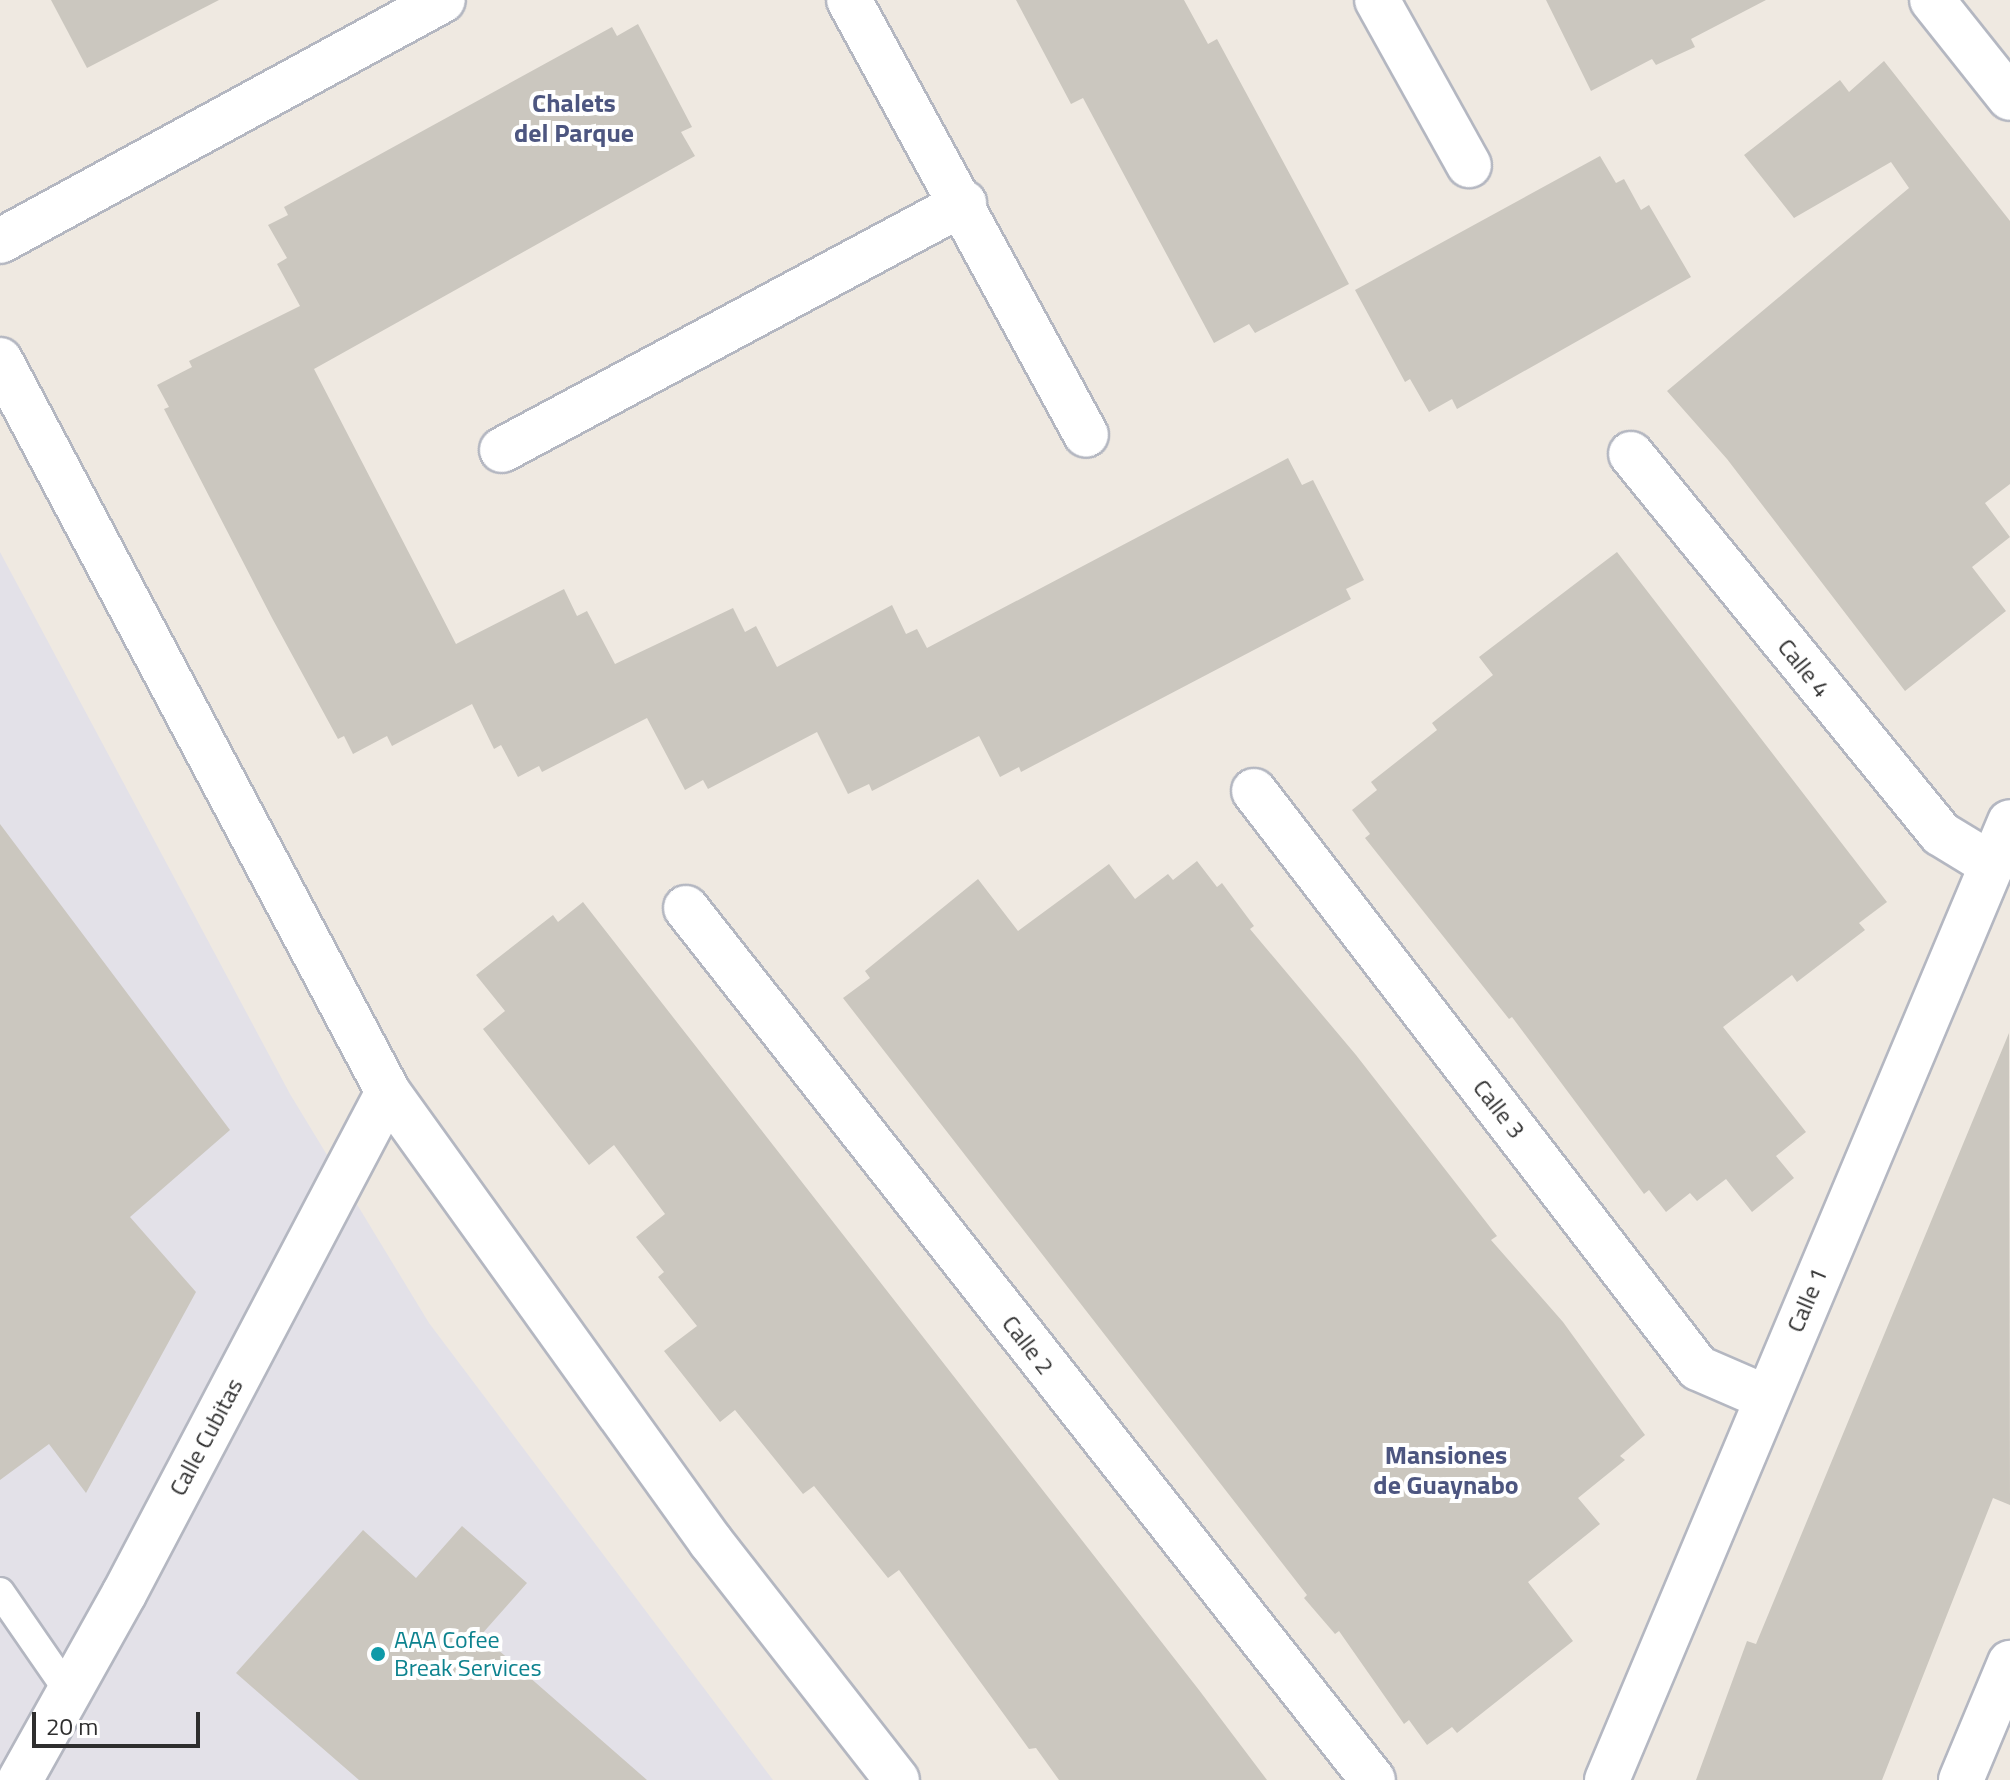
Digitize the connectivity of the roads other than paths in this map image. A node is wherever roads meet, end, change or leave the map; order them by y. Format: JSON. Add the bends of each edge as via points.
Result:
{"nodes":[{"id":1,"x":443,"y":0,"type":"edge"},
{"id":2,"x":849,"y":0,"type":"edge"},
{"id":3,"x":1377,"y":0,"type":"edge"},
{"id":4,"x":1932,"y":0,"type":"edge"},
{"id":5,"x":2010,"y":98,"type":"edge"},
{"id":6,"x":1469,"y":165,"type":"dead end"},
{"id":7,"x":964,"y":203,"type":"junction"},
{"id":8,"x":0,"y":241,"type":"edge"},
{"id":9,"x":0,"y":360,"type":"edge"},
{"id":10,"x":1086,"y":435,"type":"dead end"},
{"id":11,"x":502,"y":450,"type":"dead end"},
{"id":12,"x":1631,"y":454,"type":"dead end"},
{"id":13,"x":1254,"y":791,"type":"dead end"},
{"id":14,"x":2010,"y":822,"type":"edge"},
{"id":15,"x":1992,"y":865,"type":"junction"},
{"id":16,"x":686,"y":908,"type":"dead end"},
{"id":17,"x":388,"y":1092,"type":"junction"},
{"id":18,"x":1765,"y":1397,"type":"junction"},
{"id":19,"x":0,"y":1592,"type":"edge"},
{"id":20,"x":2010,"y":1663,"type":"edge"},
{"id":21,"x":69,"y":1692,"type":"junction"},
{"id":22,"x":20,"y":1780,"type":"edge"},
{"id":23,"x":897,"y":1780,"type":"edge"},
{"id":24,"x":1373,"y":1780,"type":"edge"},
{"id":25,"x":1607,"y":1780,"type":"edge"},
{"id":26,"x":1961,"y":1780,"type":"edge"}],
"edges":[{"from":1,"to":8,"type":"street"},
{"from":2,"to":7,"type":"street"},
{"from":3,"to":6,"type":"street"},
{"from":4,"to":5,"type":"street"},
{"from":7,"to":10,"type":"street"},
{"from":7,"to":11,"type":"street"},
{"from":9,"to":17,"type":"street"},
{"from":12,"to":15,"type":"street","name":"Calle 4","via":[[1941,834]]},
{"from":13,"to":18,"type":"street","name":"Calle 3","via":[[1698,1368]]},
{"from":14,"to":15,"type":"street","name":"Calle 1"},
{"from":15,"to":18,"type":"street","name":"Calle 1"},
{"from":16,"to":24,"type":"street","name":"Calle 2"},
{"from":17,"to":21,"type":"street","name":"Calle Cubitas"},
{"from":17,"to":23,"type":"street","via":[[711,1542]]},
{"from":18,"to":25,"type":"street","name":"Calle 1"},
{"from":19,"to":21,"type":"lane"},
{"from":20,"to":26,"type":"street"},
{"from":21,"to":22,"type":"street","name":"Calle Cubitas"}]}
